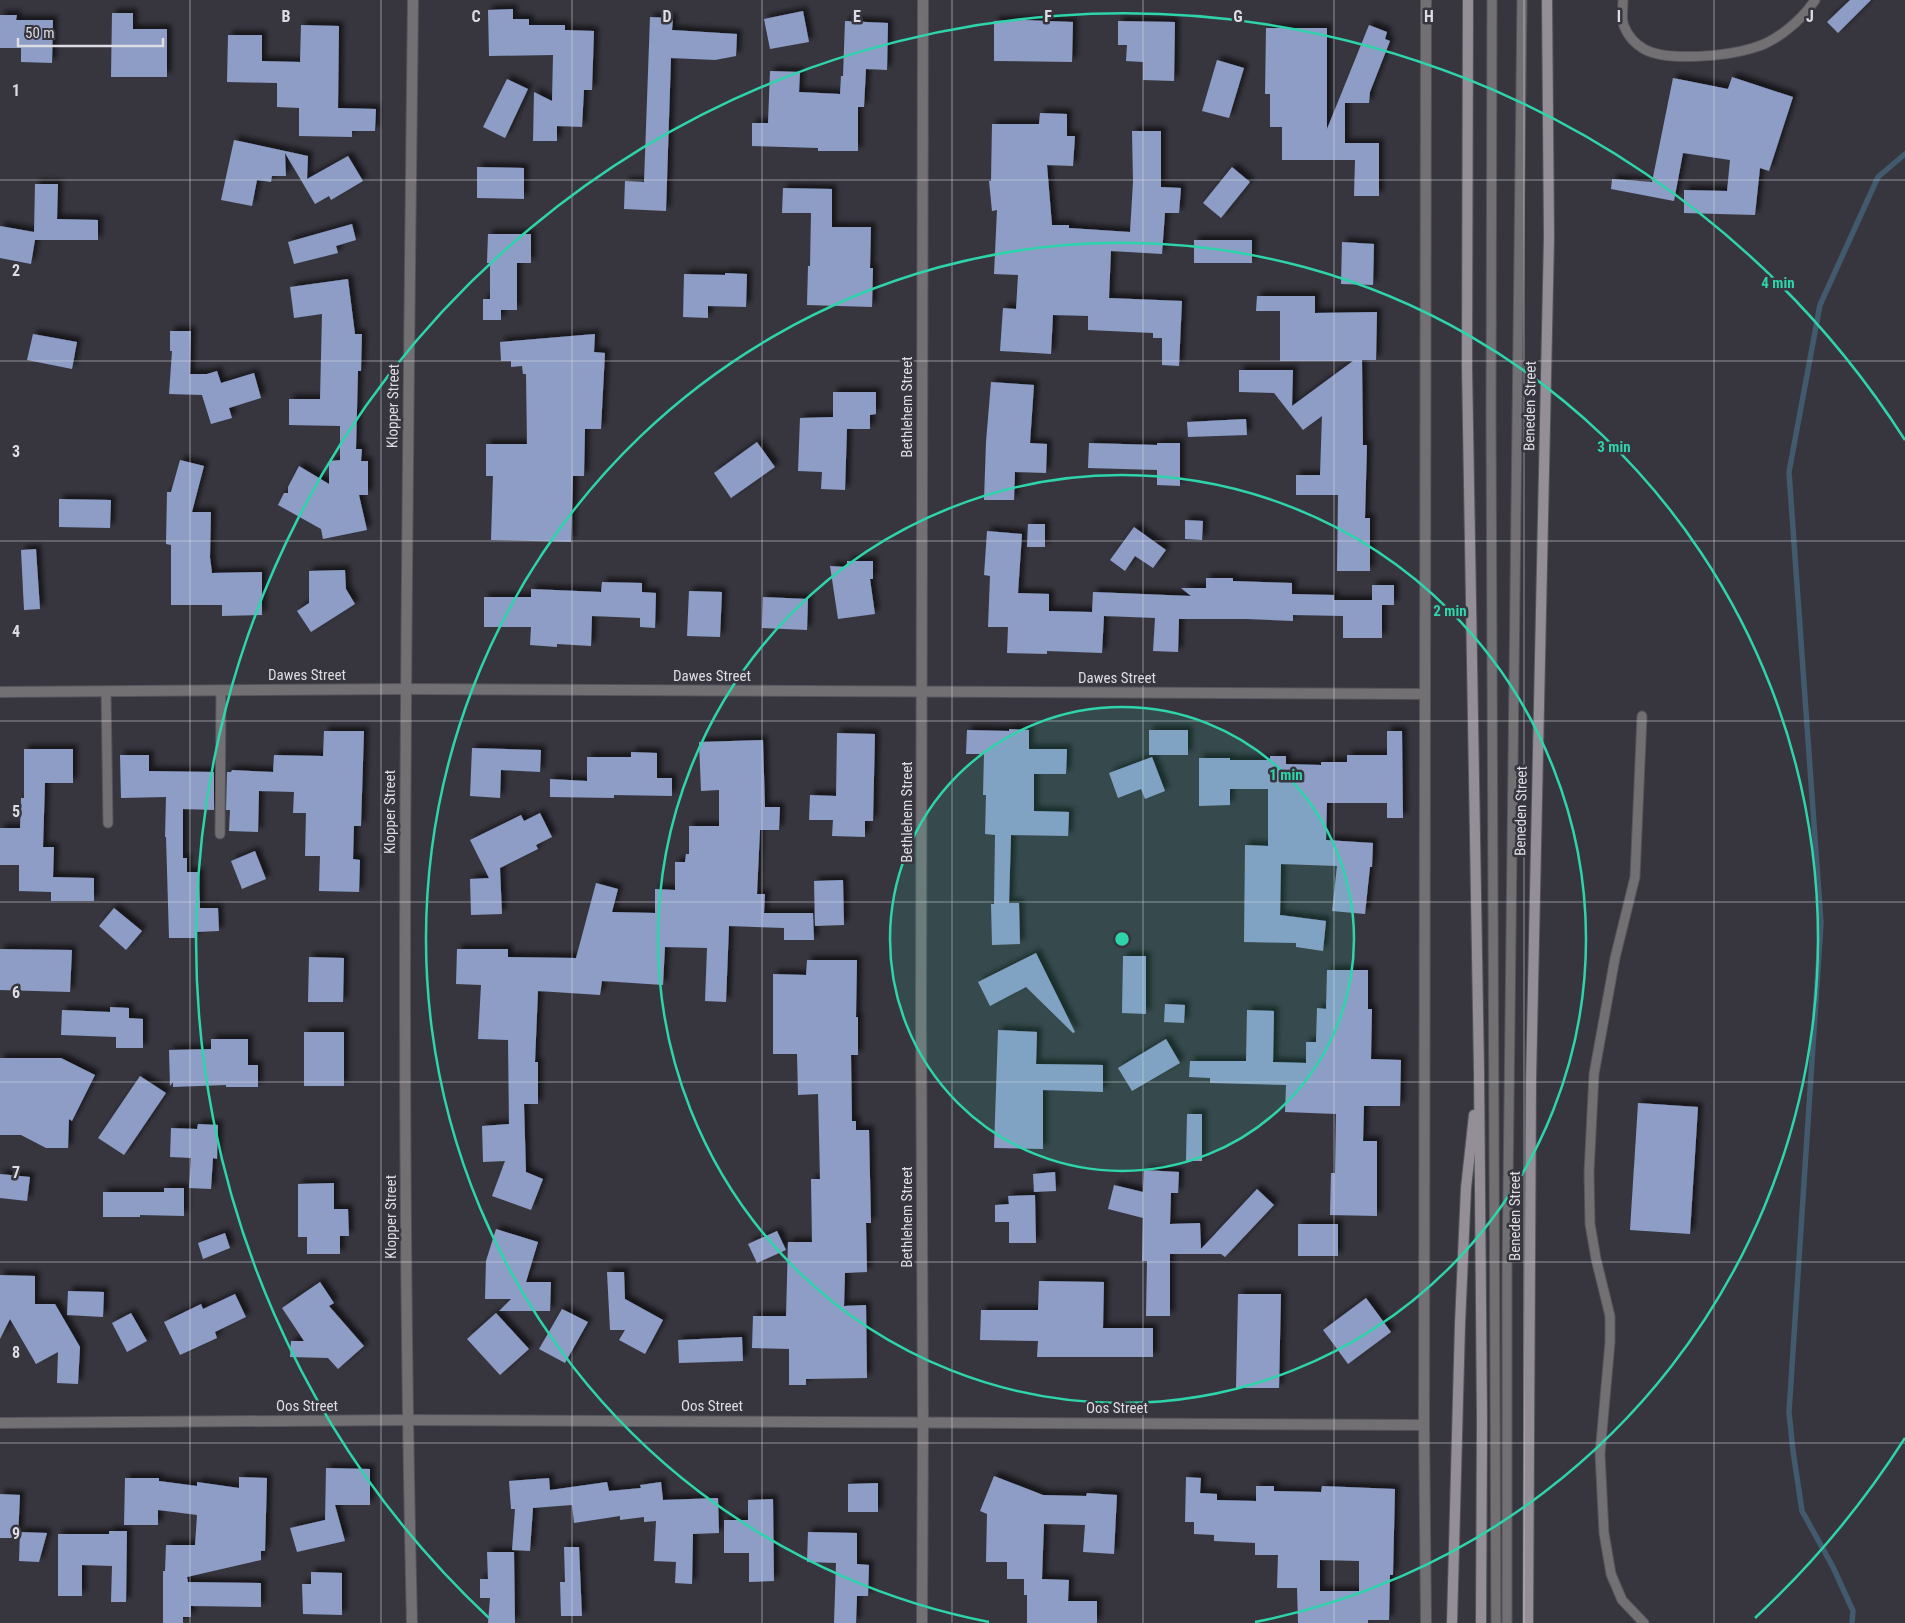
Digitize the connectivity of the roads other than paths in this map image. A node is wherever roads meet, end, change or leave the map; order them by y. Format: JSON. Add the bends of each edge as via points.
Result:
{"nodes":[{"id":1,"x":414,"y":0,"type":"edge"},
{"id":2,"x":923,"y":0,"type":"edge"},
{"id":3,"x":1426,"y":0,"type":"edge"},
{"id":4,"x":1468,"y":0,"type":"edge"},
{"id":5,"x":1492,"y":0,"type":"edge"},
{"id":6,"x":1522,"y":0,"type":"edge"},
{"id":7,"x":1547,"y":0,"type":"edge"},
{"id":8,"x":1623,"y":0,"type":"edge"},
{"id":9,"x":1815,"y":0,"type":"edge"},
{"id":10,"x":405,"y":689,"type":"junction"},
{"id":11,"x":221,"y":690,"type":"junction"},
{"id":12,"x":106,"y":691,"type":"junction"},
{"id":13,"x":0,"y":692,"type":"edge"},
{"id":14,"x":922,"y":692,"type":"junction"},
{"id":15,"x":1424,"y":694,"type":"junction"},
{"id":16,"x":1642,"y":716,"type":"dead end"},
{"id":17,"x":108,"y":823,"type":"dead end"},
{"id":18,"x":220,"y":834,"type":"dead end"},
{"id":19,"x":1479,"y":1071,"type":"junction"},
{"id":20,"x":407,"y":1420,"type":"junction"},
{"id":21,"x":923,"y":1421,"type":"junction"},
{"id":22,"x":0,"y":1423,"type":"edge"},
{"id":23,"x":1424,"y":1425,"type":"junction"},
{"id":24,"x":1530,"y":1621,"type":"edge"},
{"id":25,"x":412,"y":1623,"type":"edge"},
{"id":26,"x":922,"y":1623,"type":"edge"},
{"id":27,"x":1426,"y":1623,"type":"edge"},
{"id":28,"x":1452,"y":1623,"type":"edge"},
{"id":29,"x":1481,"y":1623,"type":"edge"},
{"id":30,"x":1496,"y":1623,"type":"edge"},
{"id":31,"x":1507,"y":1623,"type":"edge"},
{"id":32,"x":1644,"y":1623,"type":"edge"}],
"edges":[{"from":1,"to":10,"type":"street","name":"Klopper Street"},
{"from":2,"to":14,"type":"street","name":"Bethlehem Street"},
{"from":3,"to":15,"type":"street"},
{"from":4,"to":19,"type":"main road","via":[[1467,367]]},
{"from":5,"to":30,"type":"lane","via":[[1490,413]]},
{"from":6,"to":31,"type":"lane","via":[[1507,1273]]},
{"from":7,"to":24,"type":"main road","name":"Beneden Street","via":[[1549,237],[1530,1080]]},
{"from":8,"to":9,"type":"lane","via":[[1623,25],[1632,40],[1644,50],[1660,55],[1702,57],[1754,48],[1783,33],[1808,11]]},
{"from":10,"to":11,"type":"street","name":"Dawes Street"},
{"from":10,"to":14,"type":"street","name":"Dawes Street"},
{"from":10,"to":20,"type":"street","name":"Klopper Street"},
{"from":11,"to":12,"type":"street","name":"Dawes Street"},
{"from":11,"to":18,"type":"lane"},
{"from":12,"to":13,"type":"street","name":"Dawes Street"},
{"from":12,"to":17,"type":"lane"},
{"from":14,"to":15,"type":"street","name":"Dawes Street"},
{"from":14,"to":21,"type":"street","name":"Bethlehem Street"},
{"from":15,"to":23,"type":"street"},
{"from":16,"to":32,"type":"lane","via":[[1634,877],[1615,958],[1594,1074],[1589,1172],[1590,1224],[1610,1316],[1600,1454],[1604,1533],[1611,1574],[1622,1600]]},
{"from":19,"to":28,"type":"main road","via":[[1466,1188]]},
{"from":19,"to":29,"type":"main road"},
{"from":20,"to":21,"type":"street","name":"Oos Street"},
{"from":20,"to":22,"type":"street","name":"Oos Street"},
{"from":20,"to":25,"type":"street","name":"Klopper Street"},
{"from":21,"to":23,"type":"street","name":"Oos Street"},
{"from":21,"to":26,"type":"street","name":"Bethlehem Street"},
{"from":23,"to":27,"type":"street"}]}
